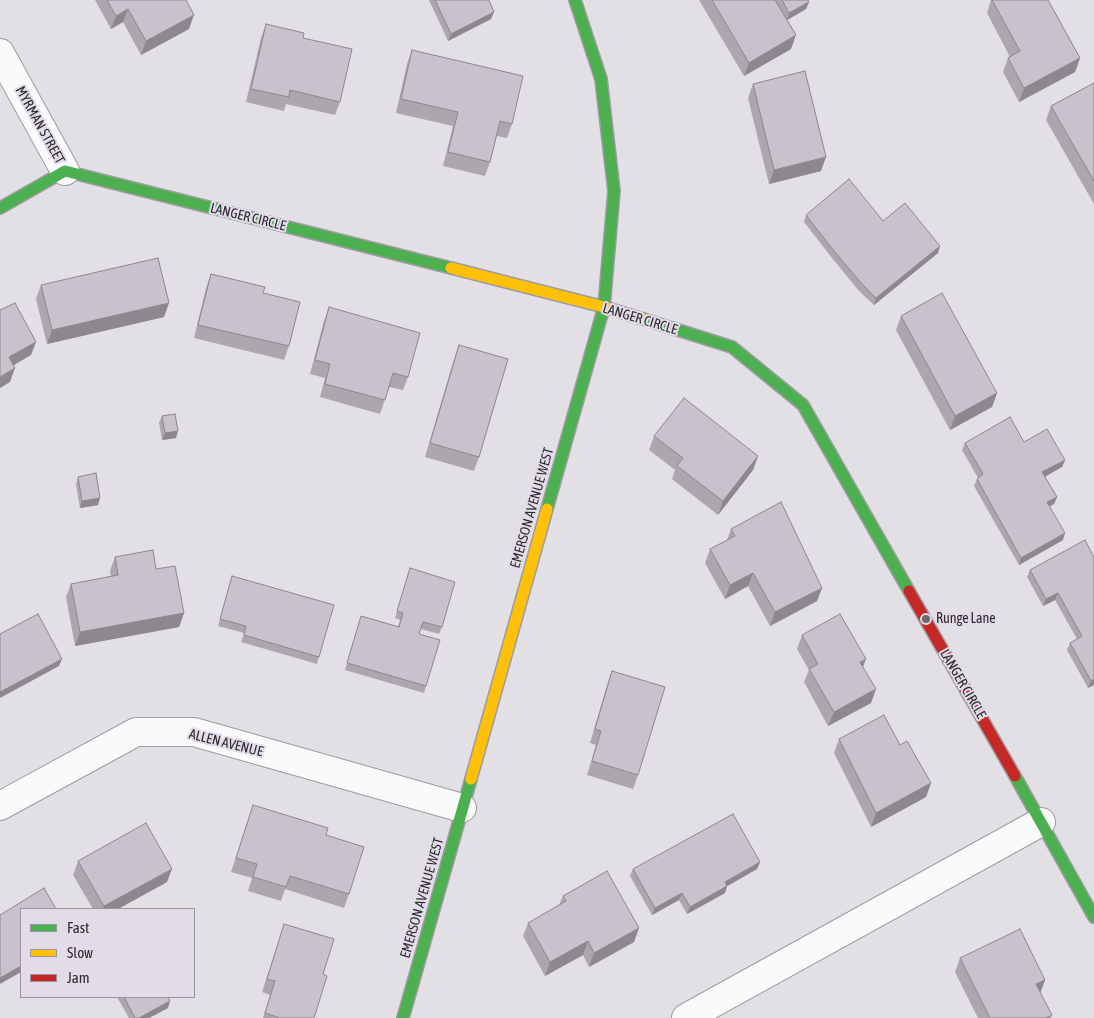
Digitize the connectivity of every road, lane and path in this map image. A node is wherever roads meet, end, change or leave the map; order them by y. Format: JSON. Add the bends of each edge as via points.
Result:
{"nodes":[{"id":1,"x":575,"y":0,"type":"edge"},
{"id":2,"x":0,"y":53,"type":"edge"},
{"id":3,"x":65,"y":171,"type":"junction"},
{"id":4,"x":0,"y":208,"type":"edge"},
{"id":5,"x":604,"y":307,"type":"junction"},
{"id":6,"x":0,"y":806,"type":"edge"},
{"id":7,"x":462,"y":808,"type":"junction"},
{"id":8,"x":1042,"y":822,"type":"junction"},
{"id":9,"x":1094,"y":917,"type":"edge"},
{"id":10,"x":403,"y":1018,"type":"edge"},
{"id":11,"x":686,"y":1018,"type":"edge"}],
"edges":[{"from":1,"to":5,"type":"street","name":"EMERSON AVENUE WEST","via":[[601,79],[614,191]]},
{"from":2,"to":3,"type":"street","name":"MYRMAN STREET"},
{"from":3,"to":4,"type":"street"},
{"from":3,"to":5,"type":"street","name":"LANGER CIRCLE"},
{"from":5,"to":7,"type":"street","name":"EMERSON AVENUE WEST"},
{"from":5,"to":8,"type":"street","name":"LANGER CIRCLE","via":[[732,347],[804,405]]},
{"from":6,"to":7,"type":"street","name":"ALLEN AVENUE","via":[[136,732],[194,732]]},
{"from":7,"to":10,"type":"street","name":"EMERSON AVENUE WEST"},
{"from":8,"to":9,"type":"street","name":"LANGER CIRCLE"},
{"from":8,"to":11,"type":"street"}]}
